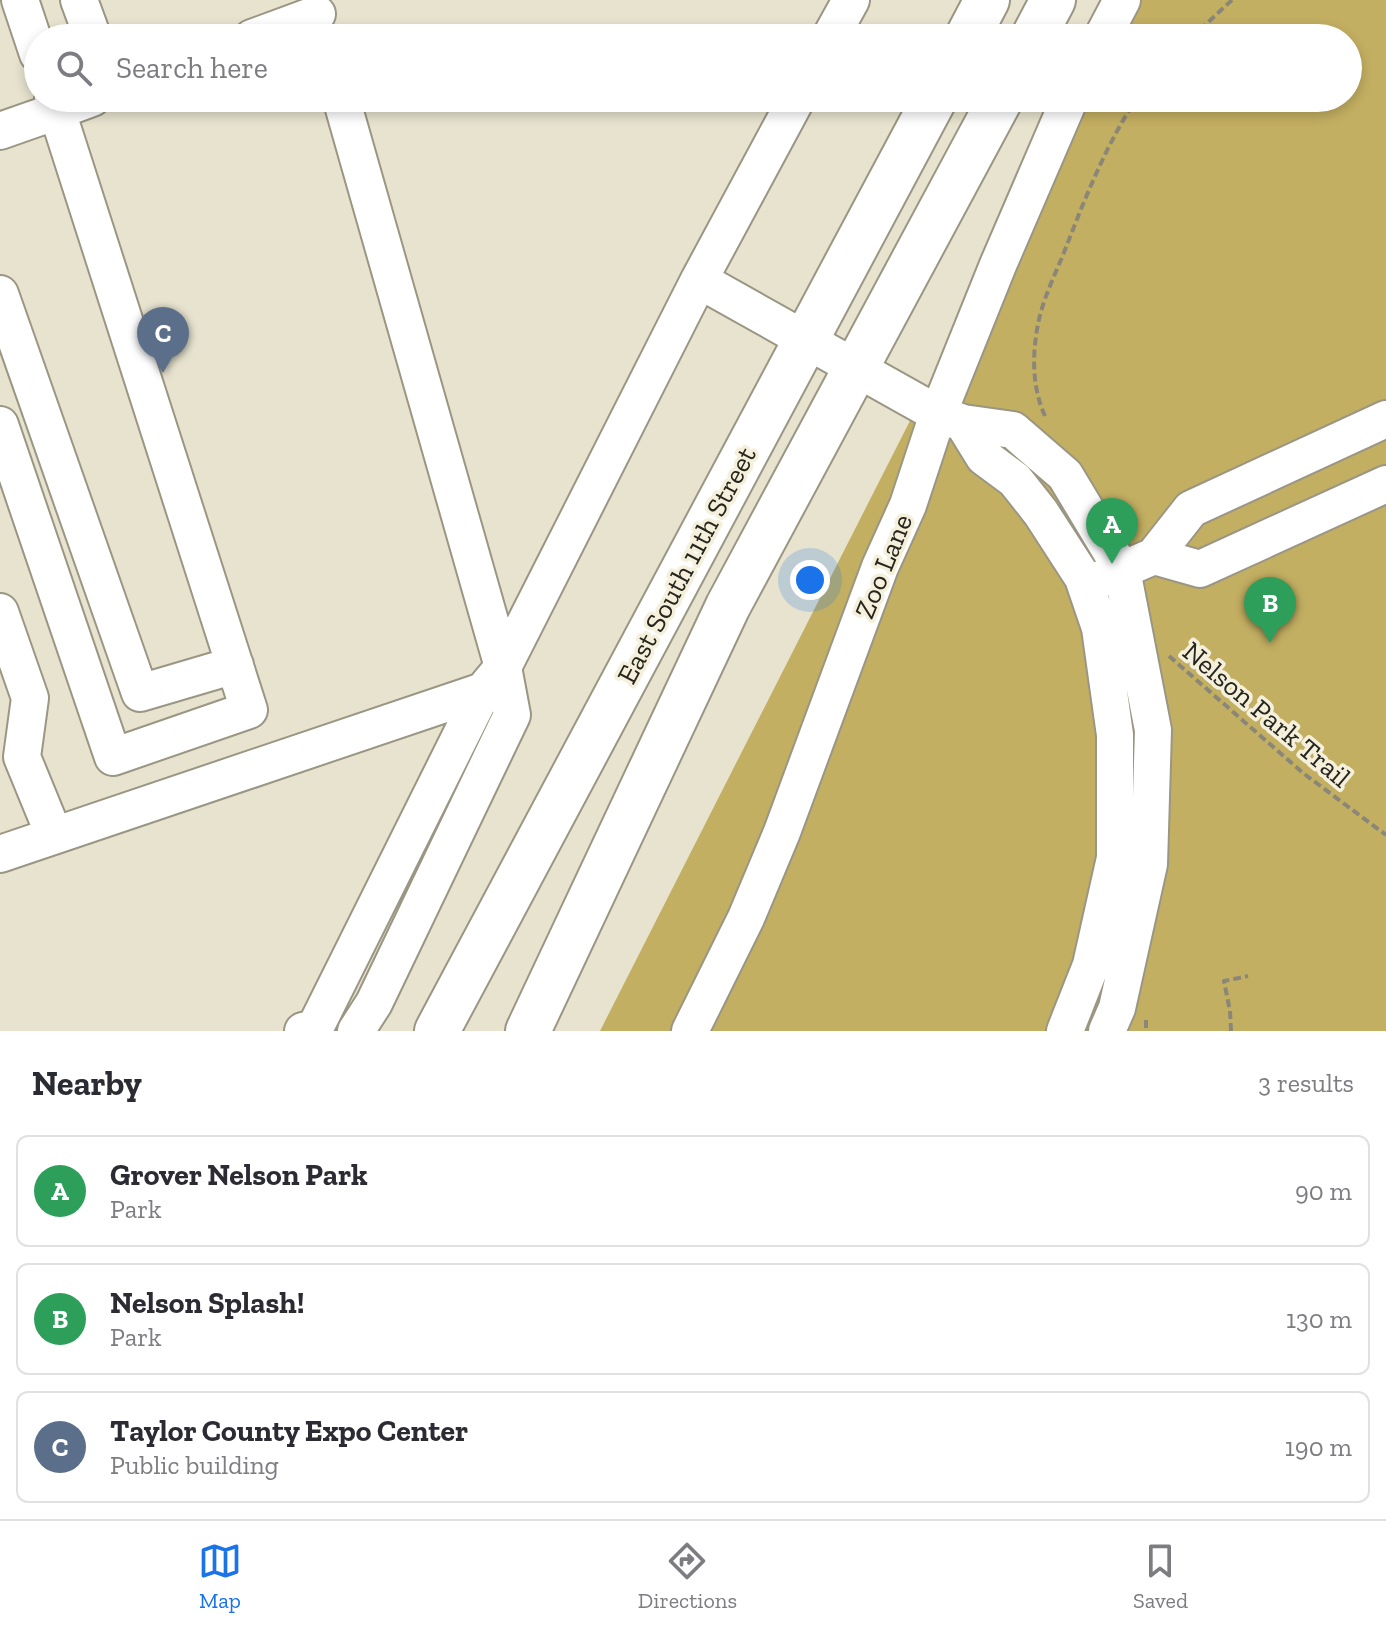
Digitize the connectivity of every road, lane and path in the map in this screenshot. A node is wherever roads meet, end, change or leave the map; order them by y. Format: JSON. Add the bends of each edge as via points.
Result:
{"nodes":[{"id":1,"x":20,"y":0,"type":"edge"},
{"id":2,"x":79,"y":0,"type":"edge"},
{"id":3,"x":851,"y":0,"type":"edge"},
{"id":4,"x":987,"y":0,"type":"edge"},
{"id":5,"x":1053,"y":0,"type":"edge"},
{"id":6,"x":1122,"y":0,"type":"edge"},
{"id":7,"x":1232,"y":0,"type":"edge"},
{"id":8,"x":318,"y":17,"type":"edge"},
{"id":9,"x":28,"y":24,"type":"edge"},
{"id":10,"x":88,"y":24,"type":"edge"},
{"id":11,"x":296,"y":24,"type":"edge"},
{"id":12,"x":838,"y":24,"type":"edge"},
{"id":13,"x":974,"y":24,"type":"edge"},
{"id":14,"x":1040,"y":24,"type":"edge"},
{"id":15,"x":1109,"y":24,"type":"edge"},
{"id":16,"x":1206,"y":24,"type":"edge"},
{"id":17,"x":40,"y":112,"type":"edge"},
{"id":18,"x":57,"y":112,"type":"edge"},
{"id":19,"x":345,"y":112,"type":"edge"},
{"id":20,"x":789,"y":112,"type":"edge"},
{"id":21,"x":928,"y":112,"type":"edge"},
{"id":22,"x":994,"y":112,"type":"edge"},
{"id":23,"x":1064,"y":112,"type":"edge"},
{"id":24,"x":1129,"y":112,"type":"edge"},
{"id":25,"x":0,"y":131,"type":"edge"},
{"id":26,"x":699,"y":280,"type":"junction"},
{"id":27,"x":0,"y":294,"type":"edge"},
{"id":28,"x":805,"y":341,"type":"junction"},
{"id":29,"x":857,"y":369,"type":"junction"},
{"id":30,"x":951,"y":419,"type":"junction"},
{"id":31,"x":1386,"y":419,"type":"edge"},
{"id":32,"x":1047,"y":422,"type":"dead end"},
{"id":33,"x":0,"y":425,"type":"edge"},
{"id":34,"x":1386,"y":484,"type":"edge"},
{"id":35,"x":1138,"y":563,"type":"junction"},
{"id":36,"x":1086,"y":586,"type":"junction"},
{"id":37,"x":0,"y":612,"type":"edge"},
{"id":38,"x":1161,"y":650,"type":"dead end"},
{"id":39,"x":235,"y":665,"type":"junction"},
{"id":40,"x":493,"y":679,"type":"junction"},
{"id":41,"x":11,"y":749,"type":"edge"},
{"id":42,"x":54,"y":835,"type":"junction"},
{"id":43,"x":1386,"y":835,"type":"edge"},
{"id":44,"x":0,"y":854,"type":"edge"},
{"id":45,"x":1248,"y":976,"type":"dead end"},
{"id":46,"x":303,"y":1031,"type":"edge"},
{"id":47,"x":356,"y":1031,"type":"edge"},
{"id":48,"x":437,"y":1031,"type":"edge"},
{"id":49,"x":528,"y":1031,"type":"edge"},
{"id":50,"x":690,"y":1031,"type":"edge"},
{"id":51,"x":1065,"y":1031,"type":"edge"},
{"id":52,"x":1107,"y":1031,"type":"edge"},
{"id":53,"x":1231,"y":1031,"type":"edge"}],
"edges":[{"from":1,"to":9,"type":"lane"},
{"from":2,"to":10,"type":"lane"},
{"from":3,"to":12,"type":"lane"},
{"from":4,"to":13,"type":"main road"},
{"from":5,"to":14,"type":"main road"},
{"from":6,"to":15,"type":"lane"},
{"from":7,"to":16,"type":"path"},
{"from":8,"to":11,"type":"lane"},
{"from":17,"to":25,"type":"lane"},
{"from":18,"to":39,"type":"lane"},
{"from":19,"to":40,"type":"lane"},
{"from":20,"to":26,"type":"lane"},
{"from":21,"to":28,"type":"main road","name":"East South 11th Street"},
{"from":22,"to":29,"type":"main road","name":"East South 11th Street"},
{"from":23,"to":30,"type":"lane","name":"Zoo Lane","via":[[998,265]]},
{"from":24,"to":32,"type":"path","via":[[1079,214],[1040,318],[1034,370]]},
{"from":26,"to":28,"type":"lane"},
{"from":26,"to":40,"type":"lane"},
{"from":27,"to":39,"type":"lane","via":[[140,693]]},
{"from":28,"to":29,"type":"lane"},
{"from":28,"to":48,"type":"main road","name":"East South 11th Street"},
{"from":29,"to":30,"type":"lane"},
{"from":29,"to":49,"type":"main road","name":"East South 11th Street","via":[[728,606]]},
{"from":30,"to":35,"type":"lane","via":[[1013,430],[1065,475]]},
{"from":30,"to":36,"type":"lane","via":[[984,457],[1015,480]]},
{"from":30,"to":50,"type":"lane","name":"Zoo Lane","via":[[880,567],[782,832]]},
{"from":31,"to":35,"type":"lane","via":[[1191,509]]},
{"from":33,"to":39,"type":"lane","via":[[113,757],[249,710]]},
{"from":34,"to":35,"type":"lane","via":[[1200,569]]},
{"from":35,"to":36,"type":"lane"},
{"from":35,"to":52,"type":"lane","via":[[1153,730],[1149,864],[1117,1008]]},
{"from":36,"to":51,"type":"lane","via":[[1100,628],[1115,735],[1115,858],[1091,965]]},
{"from":37,"to":41,"type":"lane","via":[[30,698]]},
{"from":38,"to":43,"type":"path","name":"Nelson Park Trail","via":[[1303,773]]},
{"from":40,"to":42,"type":"lane"},
{"from":40,"to":46,"type":"lane","via":[[315,1028]]},
{"from":40,"to":47,"type":"lane","via":[[512,715]]},
{"from":41,"to":42,"type":"lane"},
{"from":42,"to":44,"type":"lane"},
{"from":45,"to":53,"type":"path","via":[[1224,981]]}]}
